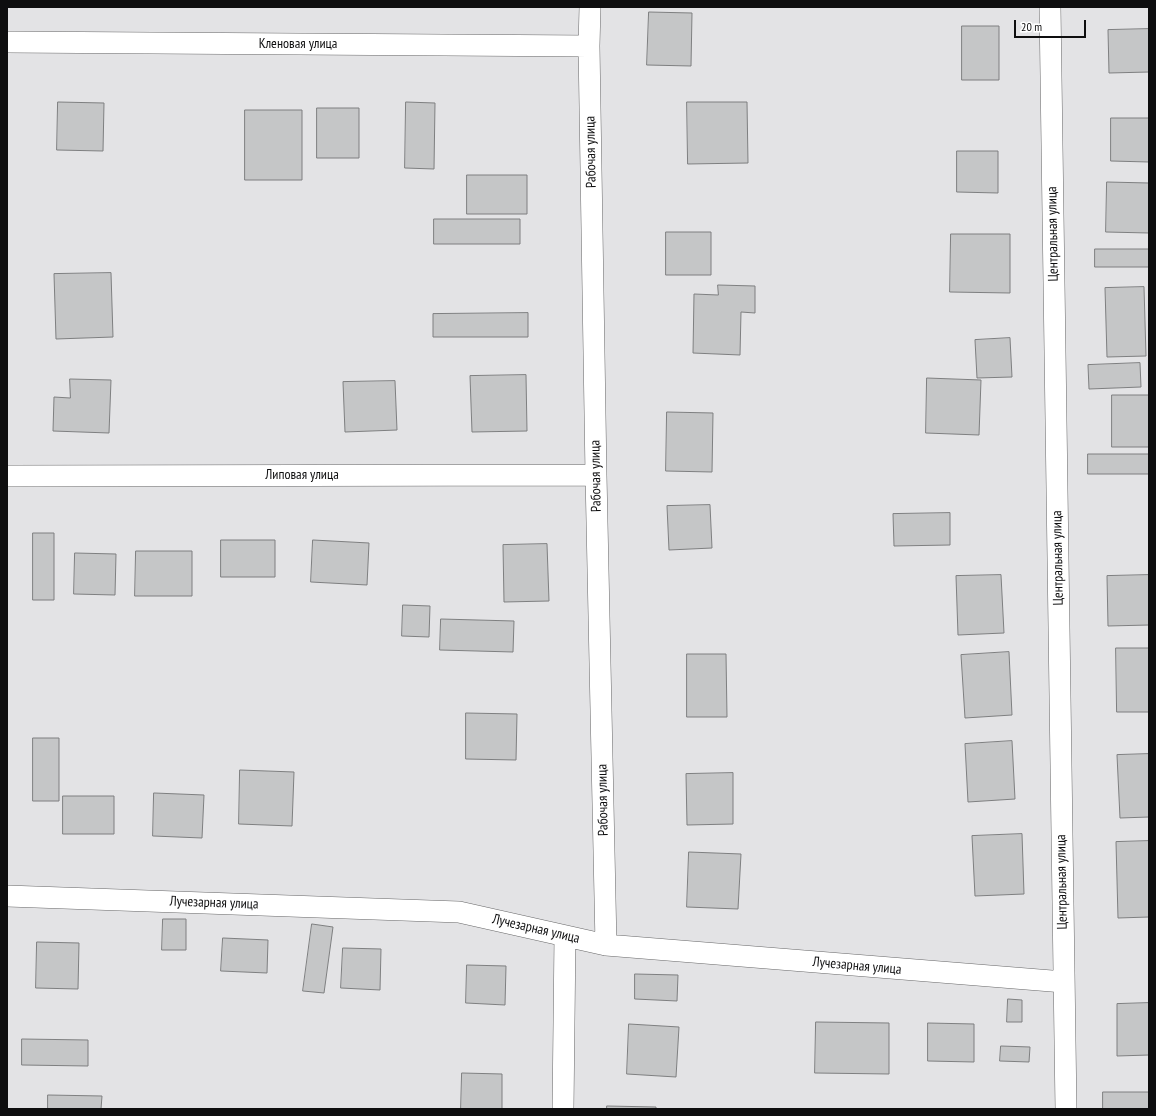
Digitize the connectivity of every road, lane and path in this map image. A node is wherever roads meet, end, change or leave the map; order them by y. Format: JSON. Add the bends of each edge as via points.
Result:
{"nodes":[{"id":1,"x":590,"y":7,"type":"edge"},
{"id":2,"x":1050,"y":7,"type":"edge"},
{"id":3,"x":7,"y":42,"type":"edge"},
{"id":4,"x":589,"y":46,"type":"junction"},
{"id":5,"x":596,"y":475,"type":"junction"},
{"id":6,"x":7,"y":476,"type":"edge"},
{"id":7,"x":7,"y":896,"type":"edge"},
{"id":8,"x":565,"y":936,"type":"junction"},
{"id":9,"x":606,"y":945,"type":"junction"},
{"id":10,"x":1064,"y":982,"type":"junction"},
{"id":11,"x":563,"y":1109,"type":"edge"},
{"id":12,"x":1066,"y":1109,"type":"edge"}],
"edges":[{"from":1,"to":4,"type":"street","name":"Рабочая улица"},
{"from":2,"to":10,"type":"street","name":"Центральная улица"},
{"from":3,"to":4,"type":"street","name":"Кленовая улица"},
{"from":4,"to":5,"type":"street","name":"Рабочая улица"},
{"from":5,"to":6,"type":"street","name":"Липовая улица"},
{"from":5,"to":9,"type":"street","name":"Рабочая улица"},
{"from":7,"to":8,"type":"street","name":"Лучезарная улица","via":[[459,912]]},
{"from":8,"to":9,"type":"street","name":"Лучезарная улица"},
{"from":8,"to":11,"type":"street"},
{"from":9,"to":10,"type":"street","name":"Лучезарная улица"},
{"from":10,"to":12,"type":"street","name":"Центральная улица"}]}
